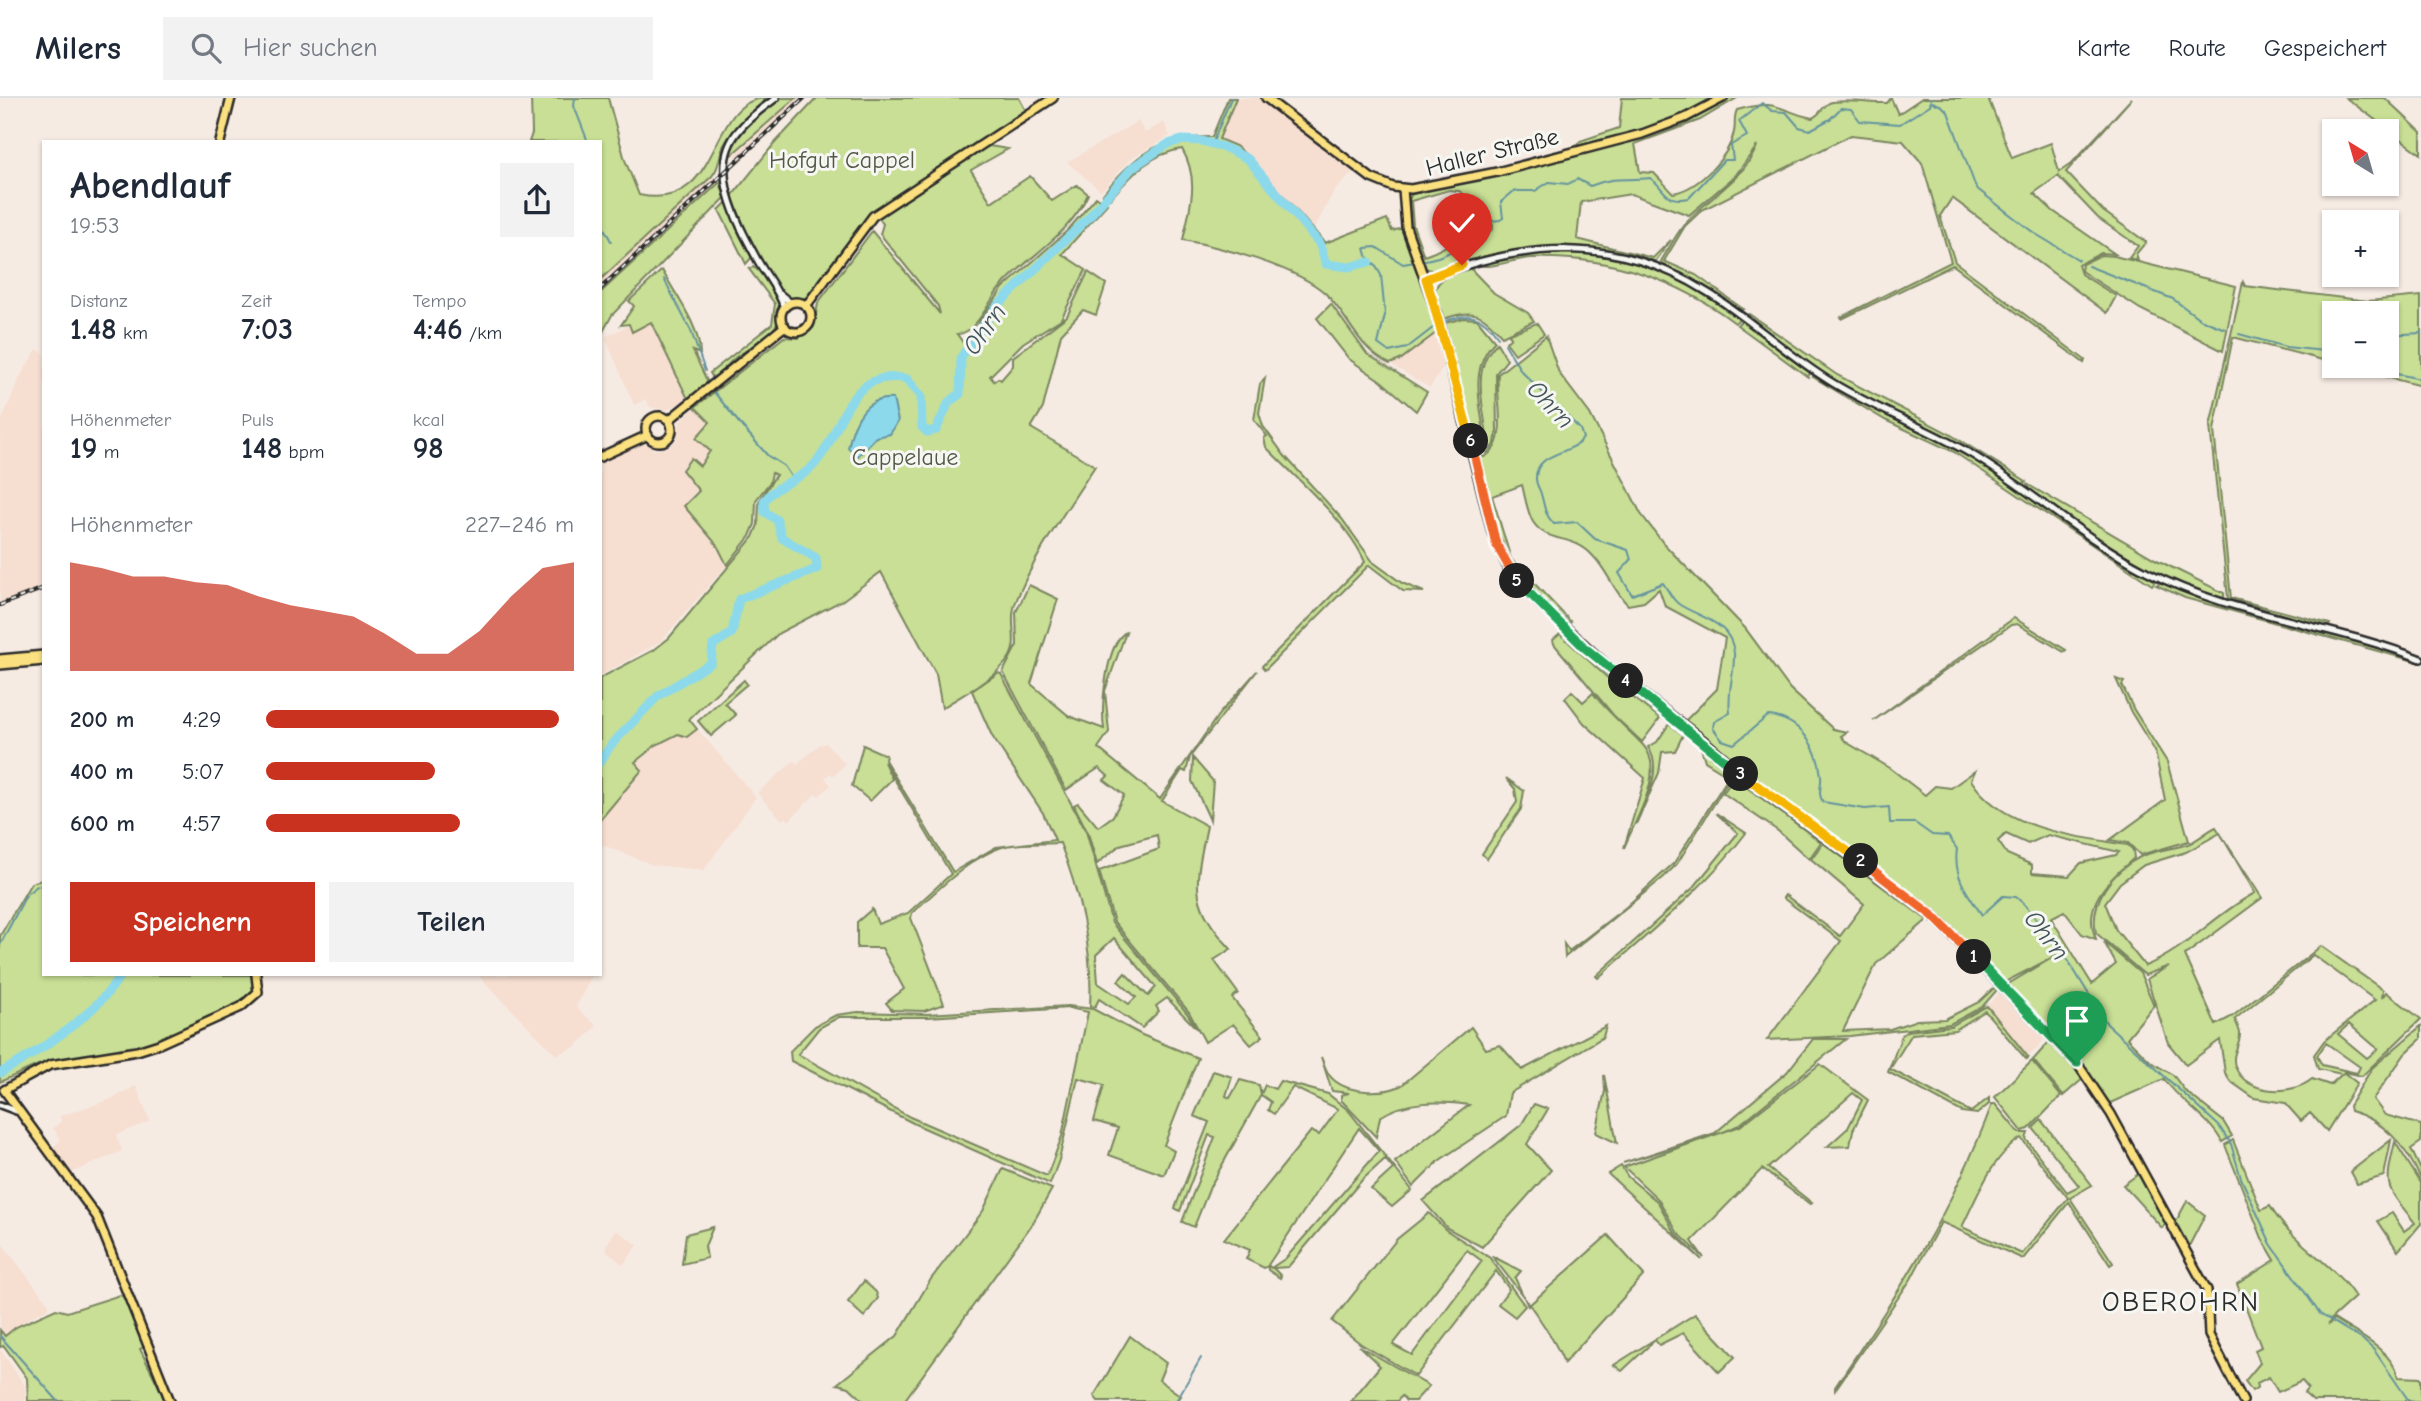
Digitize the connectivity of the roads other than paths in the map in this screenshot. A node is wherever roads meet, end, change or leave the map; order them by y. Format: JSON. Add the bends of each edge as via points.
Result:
{"nodes":[{"id":1,"x":231,"y":98,"type":"edge"},
{"id":2,"x":776,"y":98,"type":"edge"},
{"id":3,"x":1053,"y":98,"type":"edge"},
{"id":4,"x":1266,"y":98,"type":"edge"},
{"id":5,"x":1723,"y":98,"type":"edge"},
{"id":6,"x":220,"y":140,"type":"edge"},
{"id":7,"x":1404,"y":189,"type":"junction"},
{"id":8,"x":1426,"y":279,"type":"junction"},
{"id":9,"x":780,"y":294,"type":"junction"},
{"id":10,"x":791,"y":303,"type":"junction"},
{"id":11,"x":806,"y":306,"type":"junction"},
{"id":12,"x":784,"y":309,"type":"junction"},
{"id":13,"x":785,"y":326,"type":"junction"},
{"id":14,"x":669,"y":420,"type":"junction"},
{"id":15,"x":648,"y":435,"type":"junction"},
{"id":16,"x":602,"y":456,"type":"edge"},
{"id":17,"x":41,"y":653,"type":"edge"},
{"id":18,"x":0,"y":659,"type":"edge"},
{"id":19,"x":2421,"y":659,"type":"edge"},
{"id":20,"x":42,"y":661,"type":"edge"},
{"id":21,"x":30,"y":662,"type":"junction"},
{"id":22,"x":0,"y":665,"type":"edge"},
{"id":23,"x":42,"y":667,"type":"edge"},
{"id":24,"x":256,"y":976,"type":"edge"},
{"id":25,"x":2,"y":1092,"type":"edge"},
{"id":26,"x":0,"y":1105,"type":"edge"},
{"id":27,"x":20,"y":1113,"type":"junction"},
{"id":28,"x":170,"y":1401,"type":"edge"},
{"id":29,"x":2243,"y":1401,"type":"edge"}],
"edges":[{"from":1,"to":6,"type":"main road"},
{"from":2,"to":9,"type":"street","via":[[737,131],[726,152],[724,176],[739,221]]},
{"from":3,"to":11,"type":"main road","via":[[873,216]]},
{"from":4,"to":7,"type":"main road","name":"Haller Straße","via":[[1371,178]]},
{"from":5,"to":7,"type":"main road","name":"Haller Straße","via":[[1685,118],[1629,138],[1429,188]]},
{"from":7,"to":8,"type":"main road","via":[[1406,227]]},
{"from":8,"to":19,"type":"street","via":[[1497,254],[1550,248],[1604,252],[1656,267],[1707,292],[1833,383],[1978,458],[2151,574],[2215,600]]},
{"from":8,"to":29,"type":"main road","via":[[1492,532],[1518,583],[1613,671],[1765,793],[1933,916],[2083,1071],[2207,1290],[2209,1335]]},
{"from":9,"to":10,"type":"street"},
{"from":9,"to":12,"type":"street"},
{"from":10,"to":11,"type":"main road"},
{"from":10,"to":12,"type":"main road"},
{"from":11,"to":13,"type":"main road","via":[[810,319],[806,327],[798,331]]},
{"from":12,"to":13,"type":"main road","via":[[781,318]]},
{"from":13,"to":14,"type":"main road"},
{"from":14,"to":15,"type":"main road","via":[[651,418]]},
{"from":14,"to":15,"type":"main road","via":[[672,428],[666,439],[656,441]]},
{"from":15,"to":16,"type":"main road"},
{"from":17,"to":18,"type":"main road"},
{"from":20,"to":21,"type":"main road"},
{"from":21,"to":22,"type":"main road"},
{"from":21,"to":23,"type":"main road"},
{"from":24,"to":25,"type":"main road","via":[[256,996],[241,1007],[136,1051],[50,1065]]},
{"from":25,"to":27,"type":"main road"},
{"from":26,"to":27,"type":"street"},
{"from":27,"to":28,"type":"main road","via":[[97,1217]]}]}
